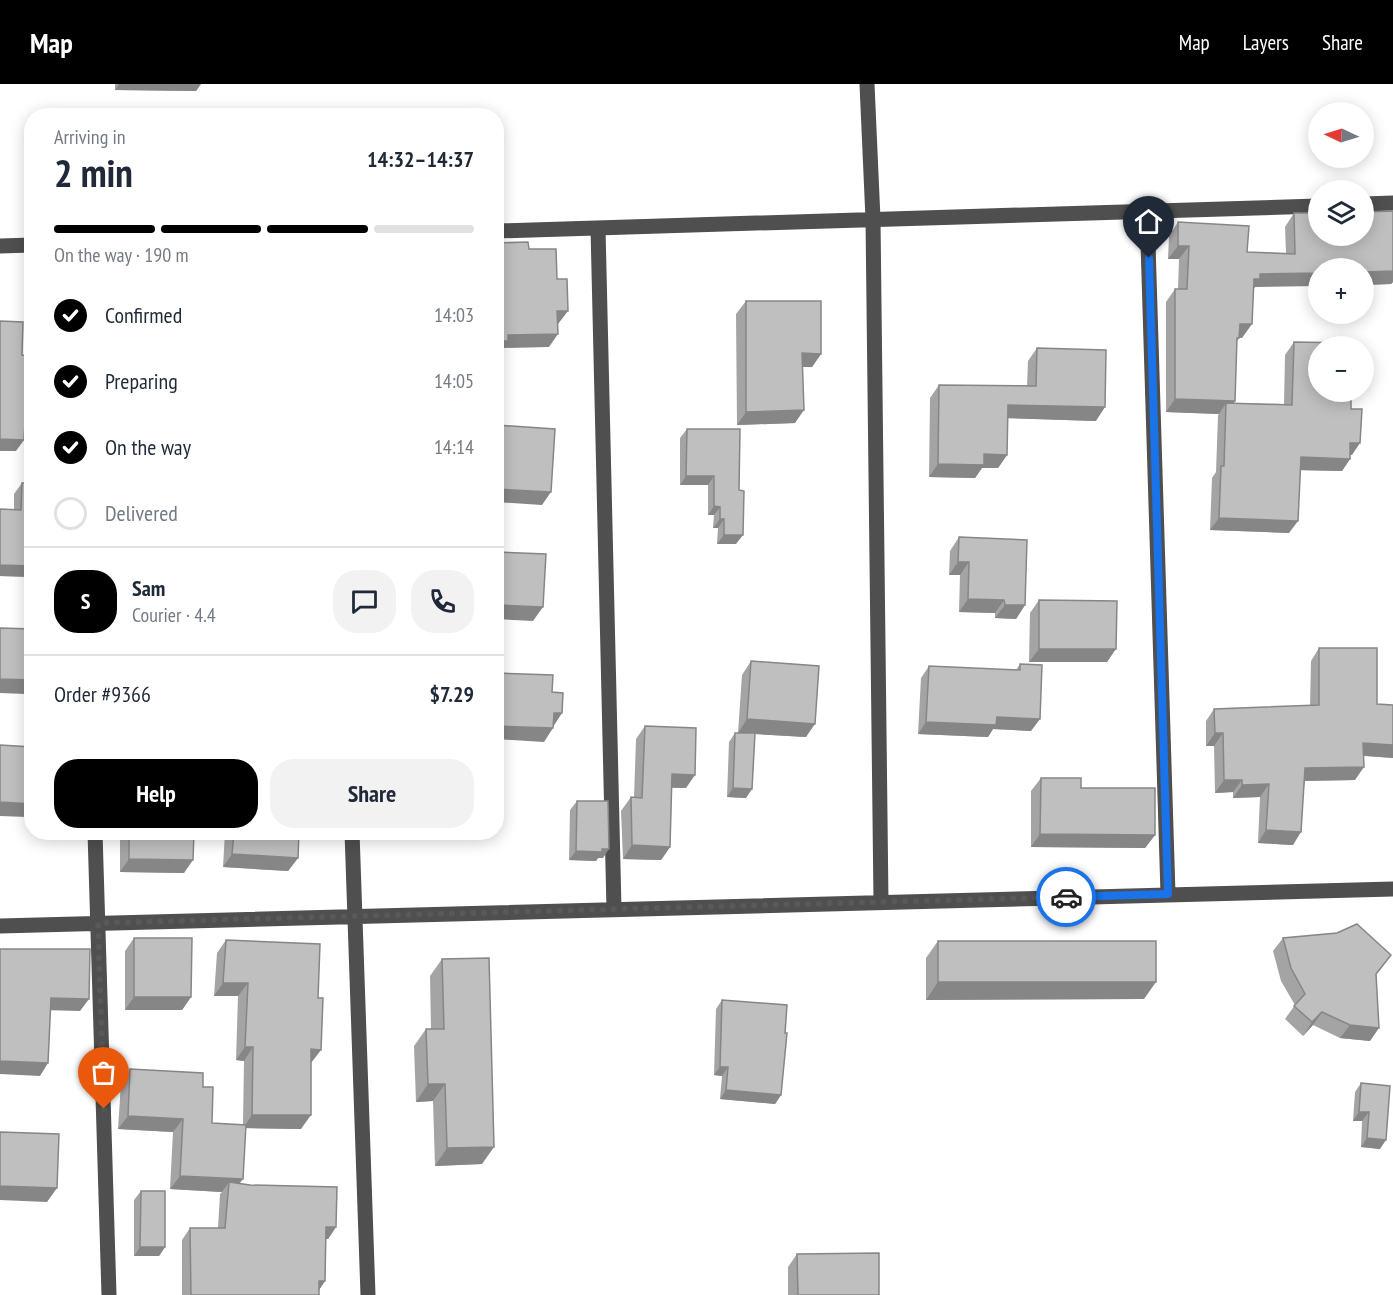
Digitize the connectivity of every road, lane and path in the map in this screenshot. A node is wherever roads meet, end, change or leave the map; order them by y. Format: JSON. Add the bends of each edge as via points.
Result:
{"nodes":[{"id":1,"x":867,"y":84,"type":"edge"},
{"id":2,"x":1393,"y":203,"type":"edge"},
{"id":3,"x":1374,"y":204,"type":"edge"},
{"id":4,"x":1308,"y":206,"type":"edge"},
{"id":5,"x":1147,"y":211,"type":"junction"},
{"id":6,"x":873,"y":219,"type":"junction"},
{"id":7,"x":598,"y":228,"type":"junction"},
{"id":8,"x":504,"y":231,"type":"edge"},
{"id":9,"x":24,"y":245,"type":"edge"},
{"id":10,"x":0,"y":246,"type":"edge"},
{"id":11,"x":95,"y":840,"type":"edge"},
{"id":12,"x":352,"y":840,"type":"edge"},
{"id":13,"x":1393,"y":889,"type":"edge"},
{"id":14,"x":1168,"y":894,"type":"junction"},
{"id":15,"x":881,"y":902,"type":"junction"},
{"id":16,"x":614,"y":909,"type":"junction"},
{"id":17,"x":354,"y":916,"type":"junction"},
{"id":18,"x":98,"y":923,"type":"junction"},
{"id":19,"x":0,"y":926,"type":"edge"},
{"id":20,"x":109,"y":1295,"type":"edge"},
{"id":21,"x":368,"y":1295,"type":"edge"}],
"edges":[{"from":1,"to":6,"type":"street"},
{"from":2,"to":3,"type":"street"},
{"from":4,"to":5,"type":"street"},
{"from":5,"to":6,"type":"street"},
{"from":5,"to":14,"type":"street"},
{"from":6,"to":7,"type":"street"},
{"from":6,"to":15,"type":"street"},
{"from":7,"to":8,"type":"street"},
{"from":7,"to":16,"type":"street"},
{"from":9,"to":10,"type":"street"},
{"from":11,"to":18,"type":"street"},
{"from":12,"to":17,"type":"street"},
{"from":13,"to":14,"type":"street"},
{"from":14,"to":15,"type":"street"},
{"from":15,"to":16,"type":"street"},
{"from":16,"to":17,"type":"street"},
{"from":17,"to":18,"type":"street"},
{"from":17,"to":21,"type":"street"},
{"from":18,"to":19,"type":"street"},
{"from":18,"to":20,"type":"street"}]}
